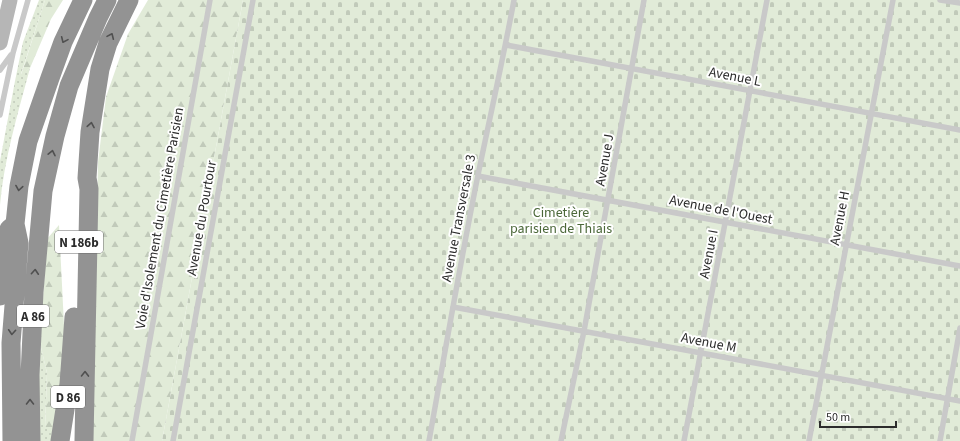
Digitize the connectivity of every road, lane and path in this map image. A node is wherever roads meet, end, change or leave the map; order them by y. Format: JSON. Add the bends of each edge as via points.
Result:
{"nodes":[{"id":1,"x":10,"y":0,"type":"edge"},
{"id":2,"x":28,"y":0,"type":"edge"},
{"id":3,"x":107,"y":0,"type":"edge"},
{"id":4,"x":129,"y":0,"type":"edge"},
{"id":5,"x":210,"y":0,"type":"edge"},
{"id":6,"x":253,"y":0,"type":"edge"},
{"id":7,"x":514,"y":0,"type":"edge"},
{"id":8,"x":644,"y":0,"type":"edge"},
{"id":9,"x":767,"y":0,"type":"edge"},
{"id":10,"x":893,"y":0,"type":"edge"},
{"id":11,"x":940,"y":0,"type":"edge"},
{"id":12,"x":82,"y":3,"type":"edge"},
{"id":13,"x":960,"y":3,"type":"edge"},
{"id":14,"x":0,"y":43,"type":"edge"},
{"id":15,"x":506,"y":45,"type":"junction"},
{"id":16,"x":12,"y":53,"type":"junction"},
{"id":17,"x":632,"y":69,"type":"junction"},
{"id":18,"x":0,"y":70,"type":"edge"},
{"id":19,"x":750,"y":91,"type":"junction"},
{"id":20,"x":872,"y":114,"type":"junction"},
{"id":21,"x":0,"y":115,"type":"edge"},
{"id":22,"x":960,"y":130,"type":"edge"},
{"id":23,"x":478,"y":176,"type":"junction"},
{"id":24,"x":86,"y":178,"type":"junction"},
{"id":25,"x":608,"y":200,"type":"junction"},
{"id":26,"x":726,"y":222,"type":"junction"},
{"id":27,"x":15,"y":224,"type":"junction"},
{"id":28,"x":846,"y":244,"type":"junction"},
{"id":29,"x":960,"y":266,"type":"edge"},
{"id":30,"x":0,"y":296,"type":"edge"},
{"id":31,"x":453,"y":307,"type":"junction"},
{"id":32,"x":960,"y":328,"type":"edge"},
{"id":33,"x":584,"y":331,"type":"junction"},
{"id":34,"x":71,"y":353,"type":"joint"},
{"id":35,"x":701,"y":353,"type":"junction"},
{"id":36,"x":822,"y":375,"type":"junction"},
{"id":37,"x":947,"y":399,"type":"junction"},
{"id":38,"x":960,"y":401,"type":"edge"},
{"id":39,"x":12,"y":441,"type":"edge"},
{"id":40,"x":31,"y":441,"type":"edge"},
{"id":41,"x":60,"y":441,"type":"edge"},
{"id":42,"x":84,"y":441,"type":"edge"},
{"id":43,"x":132,"y":441,"type":"edge"},
{"id":44,"x":173,"y":441,"type":"edge"},
{"id":45,"x":428,"y":441,"type":"edge"},
{"id":46,"x":561,"y":441,"type":"edge"},
{"id":47,"x":684,"y":441,"type":"edge"},
{"id":48,"x":809,"y":441,"type":"edge"},
{"id":49,"x":940,"y":441,"type":"edge"}],
"edges":[{"from":1,"to":14,"type":"main road"},
{"from":2,"to":16,"type":"lane"},
{"from":40,"to":3,"type":"highway","number":"A 86","one_way":true,"via":[[30,375],[43,191],[69,86]]},
{"from":24,"to":4,"type":"highway","number":"N 186b","one_way":true,"via":[[100,69],[108,43]]},
{"from":5,"to":43,"type":"lane","name":"Voie d'Isolement du Cimetière Parisien"},
{"from":6,"to":44,"type":"lane","name":"Avenue du Pourtour"},
{"from":7,"to":15,"type":"lane","name":"Avenue Transversale 3"},
{"from":8,"to":17,"type":"lane","name":"Avenue J"},
{"from":9,"to":19,"type":"lane","name":"Avenue I"},
{"from":10,"to":20,"type":"lane","name":"Avenue H"},
{"from":11,"to":13,"type":"lane"},
{"from":12,"to":27,"type":"highway","number":"A 86","one_way":true,"via":[[54,64],[28,141]]},
{"from":15,"to":17,"type":"lane","name":"Avenue L"},
{"from":15,"to":23,"type":"lane","name":"Avenue Transversale 3"},
{"from":16,"to":18,"type":"lane"},
{"from":16,"to":21,"type":"lane"},
{"from":17,"to":19,"type":"lane","name":"Avenue L"},
{"from":17,"to":25,"type":"lane","name":"Avenue J"},
{"from":19,"to":20,"type":"lane","name":"Avenue L"},
{"from":19,"to":26,"type":"lane","name":"Avenue I"},
{"from":20,"to":22,"type":"lane","name":"Avenue L"},
{"from":20,"to":28,"type":"lane","name":"Avenue H"},
{"from":23,"to":25,"type":"lane","name":"Avenue de l'Ouest"},
{"from":23,"to":31,"type":"lane","name":"Avenue Transversale 3"},
{"from":24,"to":34,"type":"highway","number":"N 186b","via":[[83,188]]},
{"from":42,"to":24,"type":"highway","one_way":true,"via":[[89,189]]},
{"from":25,"to":26,"type":"lane","name":"Avenue de l'Ouest"},
{"from":25,"to":33,"type":"lane","name":"Avenue J"},
{"from":26,"to":28,"type":"lane","name":"Avenue de l'Ouest"},
{"from":26,"to":35,"type":"lane","name":"Avenue I"},
{"from":27,"to":30,"type":"highway","via":[[7,235]]},
{"from":27,"to":39,"type":"highway","number":"A 86","one_way":true,"via":[[19,243],[11,343]]},
{"from":28,"to":29,"type":"lane","name":"Avenue de l'Ouest"},
{"from":28,"to":36,"type":"lane","name":"Avenue H"},
{"from":31,"to":33,"type":"lane","name":"Avenue M"},
{"from":31,"to":45,"type":"lane","name":"Avenue Transversale 3"},
{"from":32,"to":37,"type":"lane"},
{"from":33,"to":35,"type":"lane","name":"Avenue M"},
{"from":33,"to":46,"type":"lane","name":"Avenue J"},
{"from":34,"to":41,"type":"highway","number":"D 86","via":[[70,384]]},
{"from":35,"to":36,"type":"lane","name":"Avenue M"},
{"from":35,"to":47,"type":"lane","name":"Avenue I"},
{"from":36,"to":37,"type":"lane","name":"Avenue M"},
{"from":36,"to":48,"type":"lane","name":"Avenue H"},
{"from":37,"to":38,"type":"lane","name":"Avenue M"},
{"from":37,"to":49,"type":"lane"}]}
